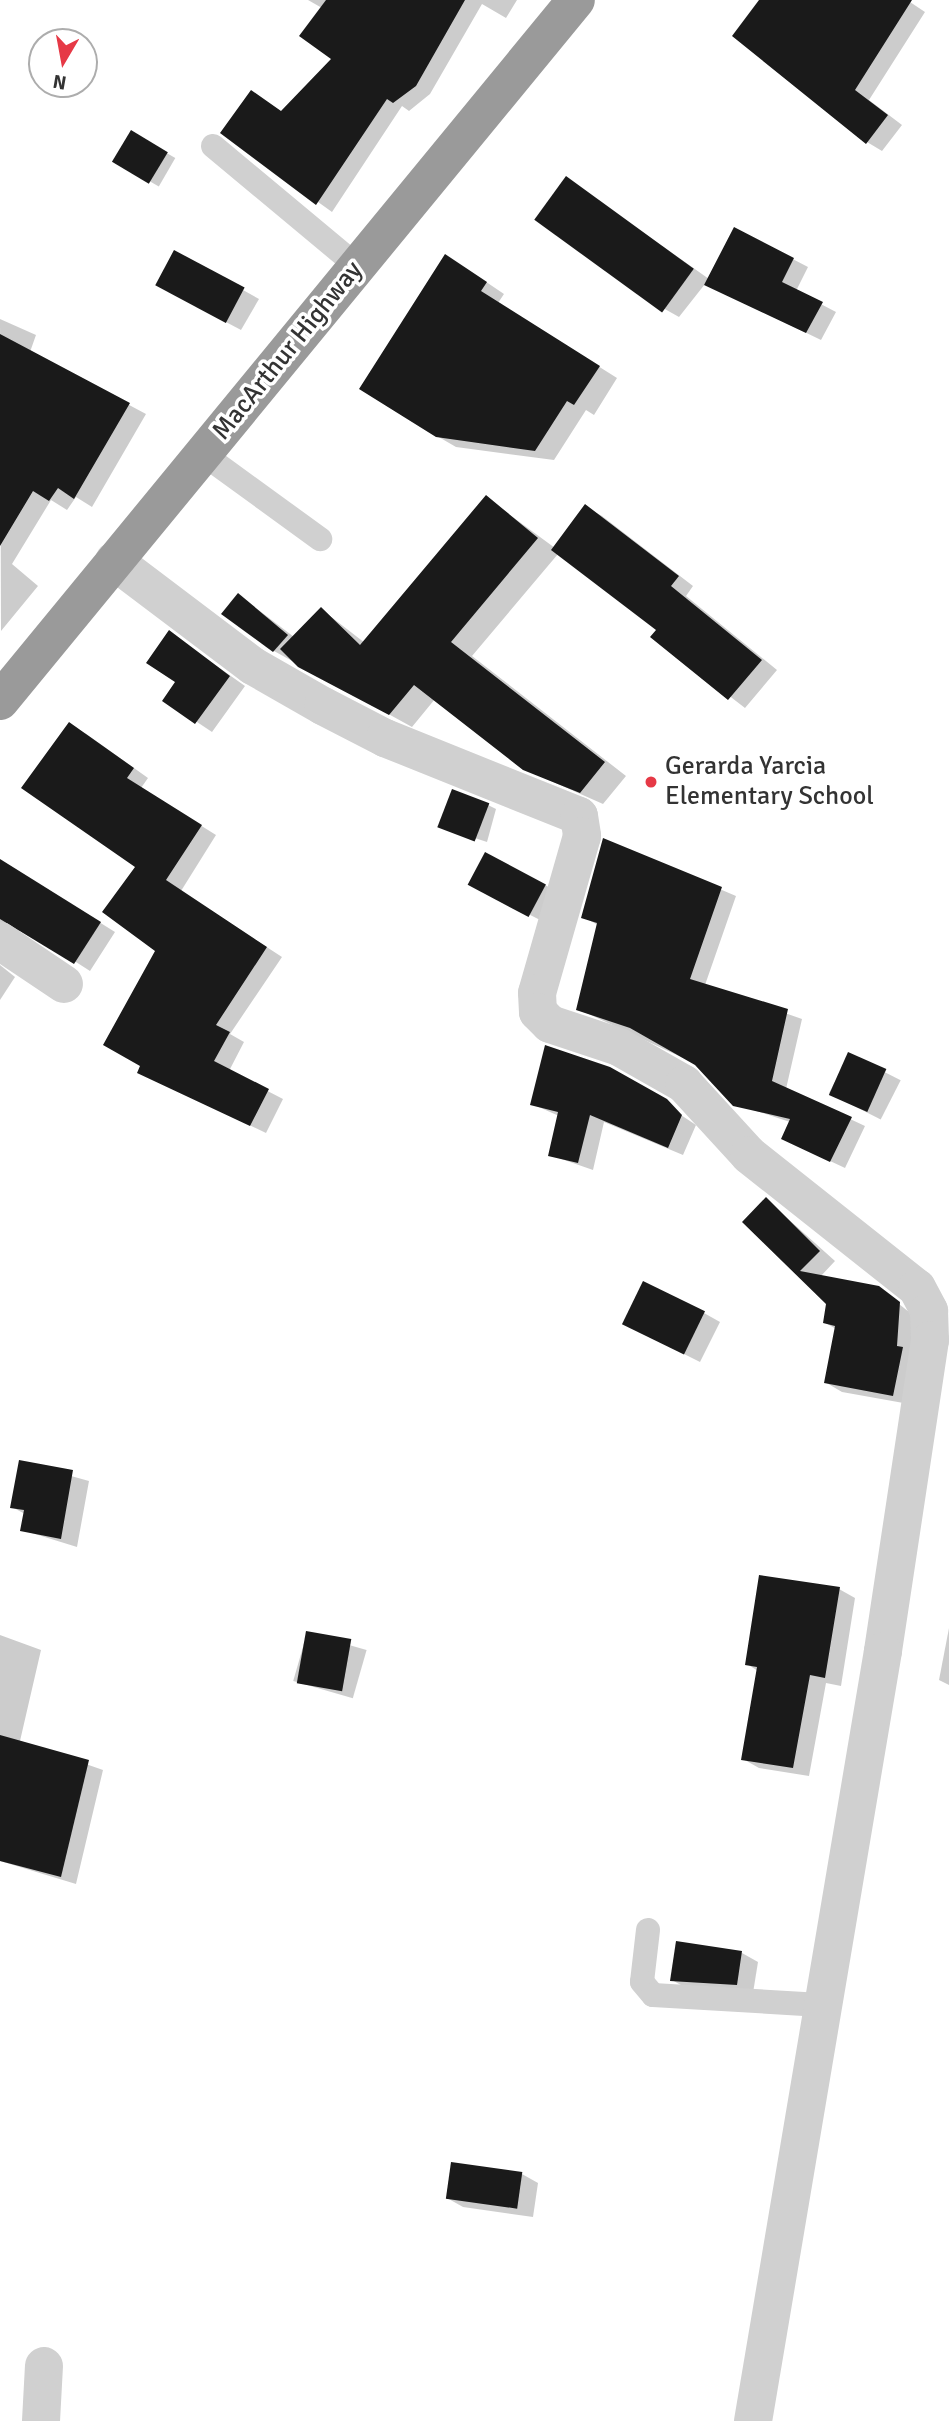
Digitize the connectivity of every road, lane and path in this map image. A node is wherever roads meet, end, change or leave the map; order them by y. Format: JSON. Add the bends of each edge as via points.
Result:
{"nodes":[{"id":1,"x":576,"y":0,"type":"edge"},
{"id":2,"x":213,"y":145,"type":"dead end"},
{"id":3,"x":358,"y":267,"type":"junction"},
{"id":4,"x":204,"y":454,"type":"junction"},
{"id":5,"x":320,"y":538,"type":"dead end"},
{"id":6,"x":114,"y":561,"type":"junction"},
{"id":7,"x":0,"y":701,"type":"edge"},
{"id":8,"x":0,"y":941,"type":"edge"},
{"id":9,"x":64,"y":984,"type":"dead end"},
{"id":10,"x":648,"y":1930,"type":"dead end"},
{"id":11,"x":821,"y":2005,"type":"junction"},
{"id":12,"x":44,"y":2366,"type":"dead end"},
{"id":13,"x":41,"y":2421,"type":"edge"},
{"id":14,"x":753,"y":2421,"type":"edge"}],
"edges":[{"from":1,"to":3,"type":"highway","name":"MacArthur Highway"},
{"from":2,"to":3,"type":"lane"},
{"from":3,"to":4,"type":"highway","name":"MacArthur Highway"},
{"from":4,"to":5,"type":"lane"},
{"from":4,"to":6,"type":"highway","name":"MacArthur Highway"},
{"from":6,"to":7,"type":"highway","name":"MacArthur Highway"},
{"from":6,"to":11,"type":"street","via":[[253,666],[323,706],[385,738],[579,816],[582,836],[537,993],[538,1012],[550,1024],[619,1047],[684,1084],[749,1155],[917,1288],[929,1311],[930,1340],[887,1624]]},
{"from":8,"to":9,"type":"street"},
{"from":10,"to":11,"type":"lane","via":[[642,1982],[653,1995]]},
{"from":11,"to":14,"type":"street"},
{"from":12,"to":13,"type":"street"}]}
